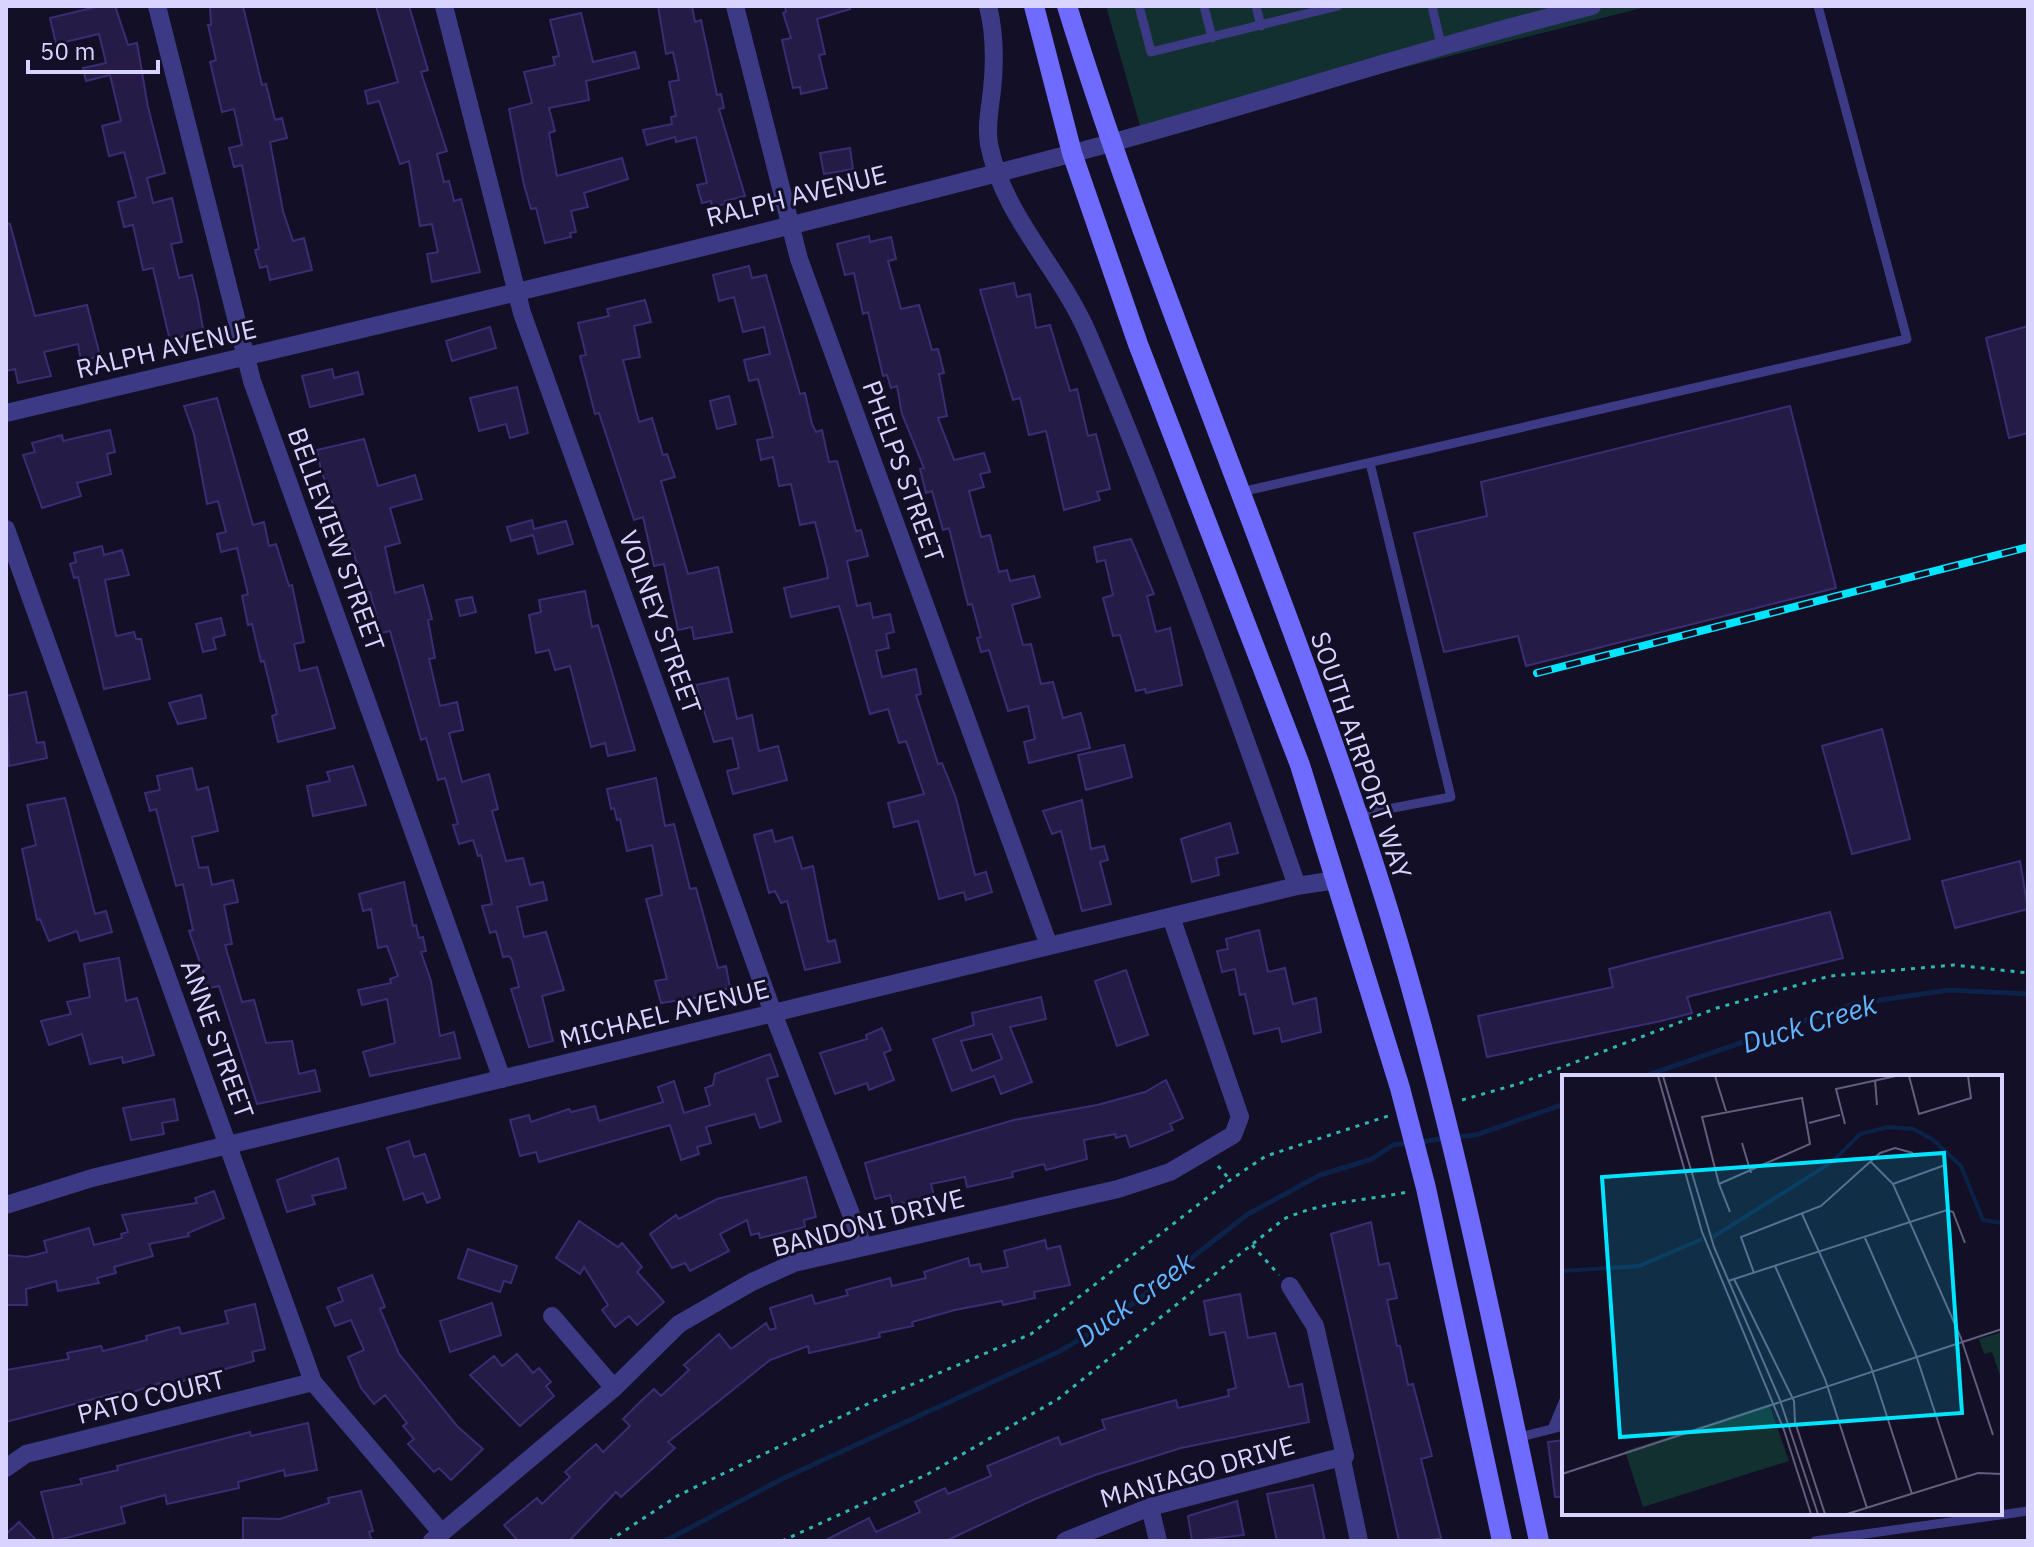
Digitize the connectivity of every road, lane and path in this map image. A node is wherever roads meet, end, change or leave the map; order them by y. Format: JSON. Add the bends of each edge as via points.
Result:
{"nodes":[{"id":1,"x":157,"y":6,"type":"edge"},
{"id":2,"x":444,"y":6,"type":"edge"},
{"id":3,"x":735,"y":6,"type":"edge"},
{"id":4,"x":988,"y":6,"type":"edge"},
{"id":5,"x":1034,"y":6,"type":"edge"},
{"id":6,"x":1067,"y":6,"type":"edge"},
{"id":7,"x":1139,"y":6,"type":"edge"},
{"id":8,"x":1204,"y":6,"type":"edge"},
{"id":9,"x":1256,"y":6,"type":"edge"},
{"id":10,"x":1338,"y":6,"type":"edge"},
{"id":11,"x":1432,"y":6,"type":"edge"},
{"id":12,"x":1592,"y":6,"type":"edge"},
{"id":13,"x":1818,"y":6,"type":"edge"},
{"id":14,"x":1308,"y":10,"type":"edge"},
{"id":15,"x":1261,"y":26,"type":"junction"},
{"id":16,"x":1212,"y":38,"type":"junction"},
{"id":17,"x":1441,"y":45,"type":"junction"},
{"id":18,"x":1110,"y":143,"type":"junction"},
{"id":19,"x":1072,"y":153,"type":"junction"},
{"id":20,"x":998,"y":173,"type":"junction"},
{"id":21,"x":790,"y":224,"type":"junction"},
{"id":22,"x":515,"y":290,"type":"junction"},
{"id":23,"x":245,"y":356,"type":"junction"},
{"id":24,"x":6,"y":413,"type":"edge"},
{"id":25,"x":1370,"y":463,"type":"junction"},
{"id":26,"x":1241,"y":492,"type":"junction"},
{"id":27,"x":6,"y":529,"type":"edge"},
{"id":28,"x":1356,"y":815,"type":"junction"},
{"id":29,"x":1336,"y":880,"type":"junction"},
{"id":30,"x":1297,"y":886,"type":"junction"},
{"id":31,"x":1171,"y":917,"type":"junction"},
{"id":32,"x":1049,"y":946,"type":"junction"},
{"id":33,"x":2028,"y":973,"type":"edge"},
{"id":34,"x":773,"y":1013,"type":"junction"},
{"id":35,"x":502,"y":1079,"type":"junction"},
{"id":36,"x":1441,"y":1106,"type":"junction"},
{"id":37,"x":1406,"y":1113,"type":"junction"},
{"id":38,"x":230,"y":1146,"type":"junction"},
{"id":39,"x":1425,"y":1183,"type":"junction"},
{"id":40,"x":6,"y":1205,"type":"edge"},
{"id":41,"x":863,"y":1245,"type":"junction"},
{"id":42,"x":1252,"y":1245,"type":"junction"},
{"id":43,"x":1290,"y":1286,"type":"joint"},
{"id":44,"x":552,"y":1316,"type":"dead end"},
{"id":45,"x":313,"y":1382,"type":"junction"},
{"id":46,"x":614,"y":1388,"type":"junction"},
{"id":47,"x":1562,"y":1405,"type":"edge"},
{"id":48,"x":1562,"y":1426,"type":"edge"},
{"id":49,"x":1552,"y":1429,"type":"junction"},
{"id":50,"x":1516,"y":1438,"type":"junction"},
{"id":51,"x":1345,"y":1456,"type":"junction"},
{"id":52,"x":6,"y":1468,"type":"edge"},
{"id":53,"x":1150,"y":1507,"type":"junction"},
{"id":54,"x":2028,"y":1511,"type":"edge"},
{"id":55,"x":2000,"y":1515,"type":"edge"},
{"id":56,"x":2002,"y":1515,"type":"edge"},
{"id":57,"x":437,"y":1537,"type":"edge"},
{"id":58,"x":609,"y":1541,"type":"edge"},
{"id":59,"x":782,"y":1541,"type":"edge"},
{"id":60,"x":1065,"y":1541,"type":"edge"},
{"id":61,"x":1158,"y":1541,"type":"edge"},
{"id":62,"x":1359,"y":1541,"type":"edge"},
{"id":63,"x":1502,"y":1541,"type":"edge"},
{"id":64,"x":1539,"y":1541,"type":"edge"},
{"id":65,"x":1815,"y":1541,"type":"edge"}],
"edges":[{"from":1,"to":23,"type":"street","name":"BELLEVIEW STREET"},
{"from":2,"to":22,"type":"street","name":"VOLNEY STREET"},
{"from":3,"to":21,"type":"street","name":"PHELPS STREET"},
{"from":4,"to":20,"type":"street","via":[[994,63],[989,144]]},
{"from":5,"to":19,"type":"main road"},
{"from":6,"to":18,"type":"main road","name":"SOUTH AIRPORT WAY"},
{"from":7,"to":16,"type":"lane","via":[[1151,52]]},
{"from":8,"to":16,"type":"lane"},
{"from":9,"to":15,"type":"lane"},
{"from":10,"to":14,"type":"lane"},
{"from":11,"to":17,"type":"lane"},
{"from":12,"to":17,"type":"street","name":"RALPH AVENUE"},
{"from":13,"to":25,"type":"lane","via":[[1907,339]]},
{"from":14,"to":15,"type":"lane"},
{"from":15,"to":16,"type":"lane"},
{"from":17,"to":18,"type":"street","name":"RALPH AVENUE"},
{"from":18,"to":19,"type":"street","name":"RALPH AVENUE"},
{"from":18,"to":26,"type":"main road","name":"SOUTH AIRPORT WAY"},
{"from":19,"to":20,"type":"street","name":"RALPH AVENUE"},
{"from":19,"to":29,"type":"main road","via":[[1138,344],[1300,765]]},
{"from":20,"to":21,"type":"street","name":"RALPH AVENUE"},
{"from":20,"to":30,"type":"street","via":[[1014,214],[1070,295],[1089,335]]},
{"from":21,"to":22,"type":"street","name":"RALPH AVENUE"},
{"from":21,"to":32,"type":"street","name":"PHELPS STREET"},
{"from":22,"to":23,"type":"street","name":"RALPH AVENUE"},
{"from":22,"to":34,"type":"street","name":"VOLNEY STREET"},
{"from":23,"to":24,"type":"street","name":"RALPH AVENUE"},
{"from":23,"to":35,"type":"street","name":"BELLEVIEW STREET"},
{"from":25,"to":26,"type":"lane"},
{"from":25,"to":28,"type":"lane","via":[[1451,797]]},
{"from":26,"to":28,"type":"main road","name":"SOUTH AIRPORT WAY"},
{"from":27,"to":38,"type":"street","name":"ANNE STREET"},
{"from":28,"to":36,"type":"main road","name":"SOUTH AIRPORT WAY"},
{"from":29,"to":30,"type":"street","name":"MICHAEL AVENUE"},
{"from":29,"to":37,"type":"main road"},
{"from":30,"to":31,"type":"street","name":"MICHAEL AVENUE"},
{"from":31,"to":32,"type":"street","name":"MICHAEL AVENUE"},
{"from":31,"to":41,"type":"street","name":"BANDONI DRIVE","via":[[1240,1117],[1233,1135],[1170,1172],[1118,1189]]},
{"from":32,"to":34,"type":"street","name":"MICHAEL AVENUE"},
{"from":33,"to":36,"type":"path","via":[[1954,965],[1803,982],[1717,1008],[1518,1084]]},
{"from":34,"to":35,"type":"street","name":"MICHAEL AVENUE"},
{"from":34,"to":41,"type":"street","name":"VOLNEY STREET"},
{"from":35,"to":38,"type":"street","name":"MICHAEL AVENUE"},
{"from":36,"to":50,"type":"main road","name":"SOUTH AIRPORT WAY"},
{"from":37,"to":39,"type":"main road"},
{"from":37,"to":58,"type":"path","via":[[1266,1156],[1031,1334],[880,1398],[679,1495]]},
{"from":38,"to":40,"type":"street","name":"MICHAEL AVENUE","via":[[92,1178]]},
{"from":38,"to":45,"type":"street","name":"ANNE STREET"},
{"from":39,"to":42,"type":"path","via":[[1304,1210]]},
{"from":39,"to":63,"type":"main road"},
{"from":41,"to":46,"type":"street","name":"BANDONI DRIVE","via":[[794,1263],[714,1303],[679,1324]]},
{"from":42,"to":43,"type":"path"},
{"from":42,"to":59,"type":"path","via":[[1058,1399],[928,1474]]},
{"from":43,"to":51,"type":"street","via":[[1315,1326]]},
{"from":44,"to":46,"type":"street"},
{"from":45,"to":52,"type":"street","name":"PATO COURT","via":[[26,1454]]},
{"from":45,"to":57,"type":"street","name":"ANNE STREET"},
{"from":46,"to":57,"type":"street","name":"BANDONI DRIVE"},
{"from":47,"to":49,"type":"lane"},
{"from":48,"to":49,"type":"lane"},
{"from":49,"to":50,"type":"lane"},
{"from":50,"to":64,"type":"main road","name":"SOUTH AIRPORT WAY"},
{"from":51,"to":53,"type":"street","name":"MANIAGO DRIVE"},
{"from":51,"to":62,"type":"street"},
{"from":53,"to":60,"type":"street","name":"MANIAGO DRIVE"},
{"from":53,"to":61,"type":"street"},
{"from":54,"to":56,"type":"lane"},
{"from":55,"to":65,"type":"lane"}]}
